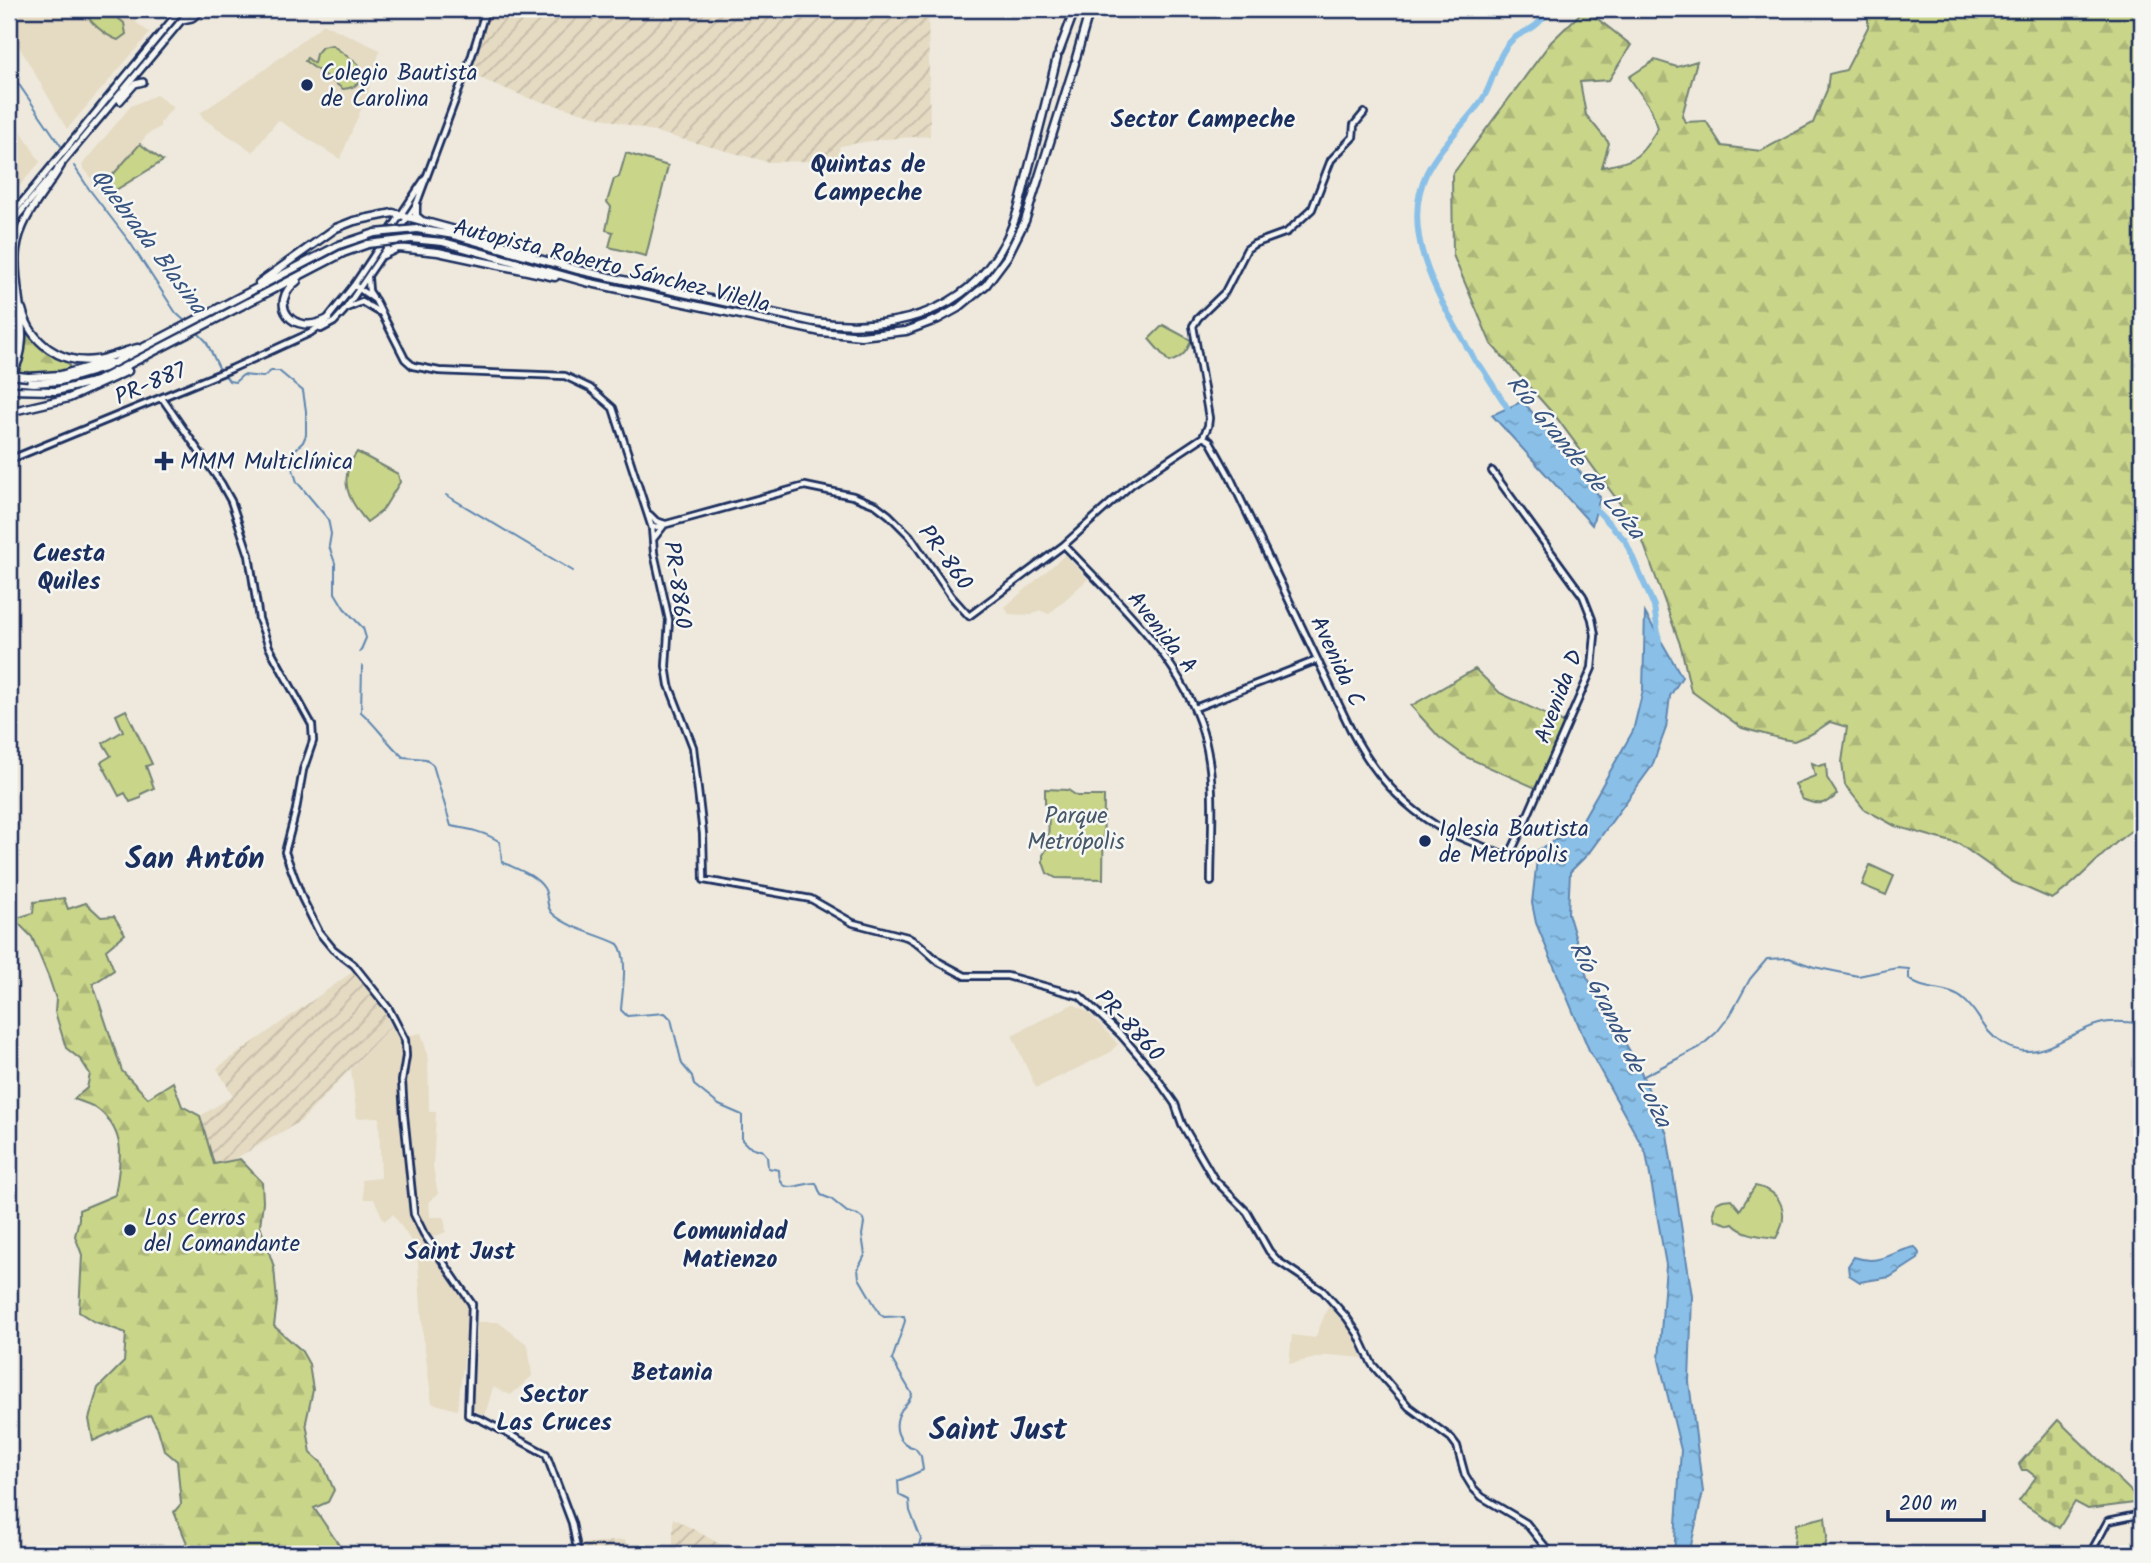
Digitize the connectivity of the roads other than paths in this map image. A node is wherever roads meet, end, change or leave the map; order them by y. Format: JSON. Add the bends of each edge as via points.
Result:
{"nodes":[{"id":1,"x":181,"y":9,"type":"edge"},
{"id":2,"x":191,"y":9,"type":"edge"},
{"id":3,"x":204,"y":9,"type":"edge"},
{"id":4,"x":486,"y":9,"type":"edge"},
{"id":5,"x":1075,"y":9,"type":"edge"},
{"id":6,"x":1090,"y":9,"type":"edge"},
{"id":7,"x":182,"y":20,"type":"junction"},
{"id":8,"x":143,"y":82,"type":"dead end"},
{"id":9,"x":112,"y":106,"type":"junction"},
{"id":10,"x":1364,"y":113,"type":"dead end"},
{"id":11,"x":61,"y":165,"type":"junction"},
{"id":12,"x":426,"y":177,"type":"junction"},
{"id":13,"x":416,"y":205,"type":"junction"},
{"id":14,"x":405,"y":217,"type":"junction"},
{"id":15,"x":9,"y":218,"type":"edge"},
{"id":16,"x":423,"y":221,"type":"junction"},
{"id":17,"x":9,"y":226,"type":"edge"},
{"id":18,"x":383,"y":255,"type":"junction"},
{"id":19,"x":565,"y":266,"type":"junction"},
{"id":20,"x":305,"y":274,"type":"junction"},
{"id":21,"x":368,"y":277,"type":"junction"},
{"id":22,"x":354,"y":285,"type":"junction"},
{"id":23,"x":17,"y":288,"type":"junction"},
{"id":24,"x":615,"y":288,"type":"junction"},
{"id":25,"x":359,"y":289,"type":"junction"},
{"id":26,"x":375,"y":300,"type":"junction"},
{"id":27,"x":231,"y":302,"type":"junction"},
{"id":28,"x":346,"y":308,"type":"junction"},
{"id":29,"x":383,"y":316,"type":"junction"},
{"id":30,"x":9,"y":318,"type":"edge"},
{"id":31,"x":328,"y":319,"type":"junction"},
{"id":32,"x":304,"y":336,"type":"junction"},
{"id":33,"x":9,"y":337,"type":"edge"},
{"id":34,"x":180,"y":339,"type":"junction"},
{"id":35,"x":147,"y":345,"type":"junction"},
{"id":36,"x":9,"y":378,"type":"edge"},
{"id":37,"x":11,"y":390,"type":"edge"},
{"id":38,"x":162,"y":398,"type":"junction"},
{"id":39,"x":9,"y":414,"type":"edge"},
{"id":40,"x":1203,"y":438,"type":"junction"},
{"id":41,"x":9,"y":460,"type":"edge"},
{"id":42,"x":1492,"y":471,"type":"dead end"},
{"id":43,"x":649,"y":514,"type":"junction"},
{"id":44,"x":665,"y":524,"type":"junction"},
{"id":45,"x":652,"y":528,"type":"junction"},
{"id":46,"x":653,"y":539,"type":"junction"},
{"id":47,"x":1065,"y":545,"type":"junction"},
{"id":48,"x":1317,"y":660,"type":"junction"},
{"id":49,"x":1195,"y":708,"type":"junction"},
{"id":50,"x":1494,"y":851,"type":"joint"},
{"id":51,"x":1211,"y":882,"type":"dead end"},
{"id":52,"x":2142,"y":1514,"type":"edge"},
{"id":53,"x":578,"y":1554,"type":"edge"},
{"id":54,"x":1551,"y":1554,"type":"edge"},
{"id":55,"x":2090,"y":1554,"type":"edge"}],
"edges":[{"from":1,"to":15,"type":"main road"},
{"from":2,"to":7,"type":"main road"},
{"from":3,"to":7,"type":"main road"},
{"from":4,"to":12,"type":"street","name":"PR-887"},
{"from":5,"to":19,"type":"highway","name":"Autopista Roberto Sánchez Vilella","via":[[1058,55],[1013,225],[992,263],[977,279],[923,315],[860,325],[814,322]]},
{"from":6,"to":24,"type":"highway","name":"Autopista Roberto Sánchez Vilella","via":[[1014,245],[986,285],[938,319],[873,336],[835,334]]},
{"from":7,"to":9,"type":"main road"},
{"from":8,"to":9,"type":"main road"},
{"from":9,"to":11,"type":"main road"},
{"from":10,"to":40,"type":"street","via":[[1354,125],[1353,137],[1331,160],[1312,209],[1287,232],[1247,249],[1225,292],[1193,326],[1209,418]]},
{"from":11,"to":17,"type":"main road"},
{"from":11,"to":23,"type":"highway","via":[[22,227],[16,252]]},
{"from":12,"to":13,"type":"street","name":"PR-887"},
{"from":12,"to":14,"type":"street","name":"PR-887"},
{"from":13,"to":14,"type":"street","name":"PR-887"},
{"from":13,"to":16,"type":"highway","via":[[416,216]]},
{"from":14,"to":16,"type":"highway"},
{"from":14,"to":18,"type":"street","name":"PR-887"},
{"from":14,"to":22,"type":"street","name":"PR-887"},
{"from":14,"to":27,"type":"highway","via":[[393,213],[336,228]]},
{"from":16,"to":19,"type":"highway"},
{"from":18,"to":21,"type":"street","name":"PR-887"},
{"from":18,"to":24,"type":"highway","via":[[398,248],[438,252]]},
{"from":19,"to":27,"type":"highway","name":"Autopista Roberto Sánchez Vilella","bridge":true,"via":[[454,235],[417,229],[375,233],[339,244]]},
{"from":20,"to":24,"type":"highway","name":"Autopista Roberto Sánchez Vilella","bridge":true,"via":[[368,244],[411,239],[443,242]]},
{"from":20,"to":31,"type":"highway","via":[[286,291],[286,313],[305,326]]},
{"from":20,"to":34,"type":"highway","name":"Autopista Roberto Sánchez Vilella"},
{"from":21,"to":25,"type":"street","name":"PR-887"},
{"from":21,"to":26,"type":"street"},
{"from":22,"to":25,"type":"street"},
{"from":22,"to":31,"type":"street","name":"PR-887"},
{"from":23,"to":35,"type":"highway","via":[[30,330],[58,354],[94,360]]},
{"from":23,"to":36,"type":"highway","via":[[22,347]]},
{"from":25,"to":26,"type":"street"},
{"from":25,"to":28,"type":"street","name":"PR-887"},
{"from":26,"to":29,"type":"street"},
{"from":27,"to":35,"type":"highway","name":"Autopista Roberto Sánchez Vilella"},
{"from":28,"to":29,"type":"street","via":[[362,302]]},
{"from":28,"to":32,"type":"street","name":"PR-887","via":[[334,322]]},
{"from":29,"to":43,"type":"street","via":[[413,366],[565,376],[590,388],[615,412]]},
{"from":30,"to":33,"type":"highway"},
{"from":31,"to":32,"type":"street","name":"PR-887"},
{"from":32,"to":38,"type":"street","name":"PR-887"},
{"from":34,"to":37,"type":"highway","name":"Autopista Roberto Sánchez Vilella","via":[[88,384],[47,392]]},
{"from":34,"to":39,"type":"highway","via":[[113,379],[42,408]]},
{"from":35,"to":36,"type":"highway","bridge":true,"via":[[78,372]]},
{"from":35,"to":36,"type":"highway","name":"Autopista Roberto Sánchez Vilella","via":[[85,375],[60,381]]},
{"from":38,"to":41,"type":"street","name":"PR-887"},
{"from":38,"to":53,"type":"street","via":[[231,502],[249,555],[259,619],[269,647],[312,725],[313,741],[285,852],[319,932],[328,945],[355,965],[389,1009],[405,1040],[403,1104],[414,1214],[472,1304],[468,1415],[546,1454],[572,1523]]},
{"from":40,"to":47,"type":"street","name":"PR-860","number":"PR-860","via":[[1132,484]]},
{"from":40,"to":48,"type":"street","name":"Avenida C","via":[[1210,441],[1232,481]]},
{"from":42,"to":50,"type":"street","name":"Avenida D","via":[[1583,596],[1596,646],[1592,667],[1509,856]]},
{"from":43,"to":44,"type":"street"},
{"from":43,"to":45,"type":"street"},
{"from":44,"to":45,"type":"street","name":"PR-860","number":"PR-860"},
{"from":44,"to":46,"type":"street"},
{"from":44,"to":47,"type":"street","name":"PR-860","number":"PR-860","via":[[805,486],[853,496],[876,505],[905,530],[969,616]]},
{"from":45,"to":46,"type":"street","name":"PR-8860","number":"PR-8860"},
{"from":46,"to":54,"type":"street","name":"PR-8860","number":"PR-8860","via":[[669,620],[669,685],[693,747],[704,880],[811,900],[853,923],[907,937],[965,976],[1007,976],[1080,996],[1152,1071],[1175,1104],[1214,1179],[1247,1212],[1269,1251],[1323,1291],[1347,1318],[1387,1382],[1409,1407],[1451,1438],[1472,1488],[1526,1523]]},
{"from":47,"to":49,"type":"street","name":"Avenida A","via":[[1166,657]]},
{"from":48,"to":49,"type":"street"},
{"from":48,"to":50,"type":"street","name":"Avenida C","via":[[1360,749],[1387,785],[1437,826]]},
{"from":49,"to":51,"type":"street","name":"Avenida A","via":[[1212,794]]},
{"from":52,"to":55,"type":"street","via":[[2108,1521]]}]}
